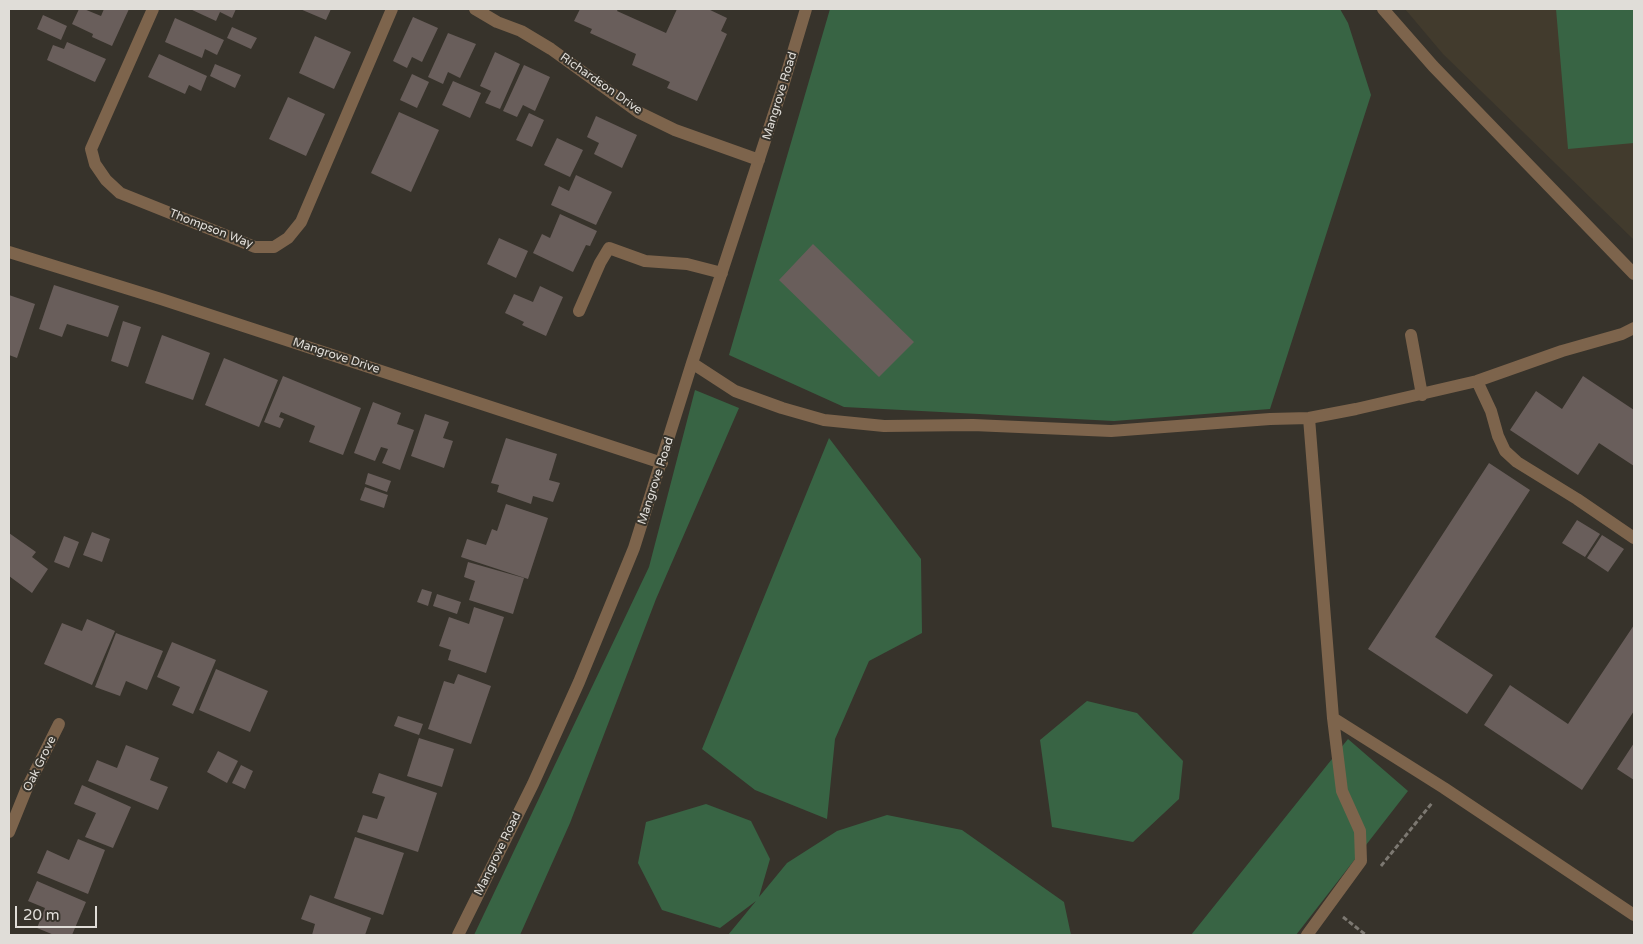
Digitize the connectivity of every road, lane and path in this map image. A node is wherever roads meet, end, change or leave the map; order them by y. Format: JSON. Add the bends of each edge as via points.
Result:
{"nodes":[{"id":1,"x":153,"y":9,"type":"edge"},
{"id":2,"x":392,"y":9,"type":"edge"},
{"id":3,"x":475,"y":9,"type":"edge"},
{"id":4,"x":806,"y":9,"type":"edge"},
{"id":5,"x":1383,"y":9,"type":"edge"},
{"id":6,"x":759,"y":160,"type":"junction"},
{"id":7,"x":9,"y":252,"type":"edge"},
{"id":8,"x":722,"y":273,"type":"junction"},
{"id":9,"x":1634,"y":274,"type":"edge"},
{"id":10,"x":579,"y":311,"type":"dead end"},
{"id":11,"x":1634,"y":328,"type":"edge"},
{"id":12,"x":1410,"y":335,"type":"dead end"},
{"id":13,"x":692,"y":363,"type":"junction"},
{"id":14,"x":1477,"y":381,"type":"junction"},
{"id":15,"x":1422,"y":395,"type":"junction"},
{"id":16,"x":1309,"y":418,"type":"junction"},
{"id":17,"x":662,"y":463,"type":"junction"},
{"id":18,"x":1634,"y":538,"type":"edge"},
{"id":19,"x":1333,"y":718,"type":"junction"},
{"id":20,"x":59,"y":724,"type":"dead end"},
{"id":21,"x":1444,"y":788,"type":"junction"},
{"id":22,"x":9,"y":832,"type":"edge"},
{"id":23,"x":1378,"y":871,"type":"dead end"},
{"id":24,"x":1634,"y":915,"type":"edge"},
{"id":25,"x":1341,"y":916,"type":"dead end"},
{"id":26,"x":458,"y":935,"type":"edge"},
{"id":27,"x":1307,"y":935,"type":"edge"},
{"id":28,"x":1366,"y":935,"type":"edge"}],
"edges":[{"from":1,"to":2,"type":"street","name":"Thompson Way","via":[[91,149],[95,164],[120,193],[254,247],[274,246],[288,238],[301,222]]},
{"from":3,"to":6,"type":"street","name":"Richardson Drive","via":[[551,49],[638,112],[675,130]]},
{"from":4,"to":6,"type":"street","name":"Mangrove Road"},
{"from":5,"to":9,"type":"street","via":[[1433,66]]},
{"from":6,"to":8,"type":"street","name":"Mangrove Road"},
{"from":7,"to":17,"type":"street","name":"Mangrove Drive"},
{"from":8,"to":10,"type":"street","via":[[687,264],[645,261],[609,248]]},
{"from":8,"to":13,"type":"street","name":"Mangrove Road"},
{"from":11,"to":14,"type":"street"},
{"from":12,"to":15,"type":"street"},
{"from":13,"to":16,"type":"street","via":[[735,390],[782,408],[824,420],[884,426],[973,425],[1111,431]]},
{"from":13,"to":17,"type":"street","name":"Mangrove Road"},
{"from":14,"to":15,"type":"street"},
{"from":14,"to":18,"type":"street","via":[[1505,451]]},
{"from":15,"to":16,"type":"street"},
{"from":16,"to":19,"type":"street"},
{"from":17,"to":26,"type":"street","name":"Mangrove Road","via":[[634,548],[580,682]]},
{"from":19,"to":21,"type":"street"},
{"from":19,"to":27,"type":"street","via":[[1342,791],[1360,831],[1360,861]]},
{"from":20,"to":22,"type":"street","name":"Oak Grove"},
{"from":21,"to":23,"type":"path"},
{"from":21,"to":24,"type":"street"},
{"from":25,"to":28,"type":"path"}]}
